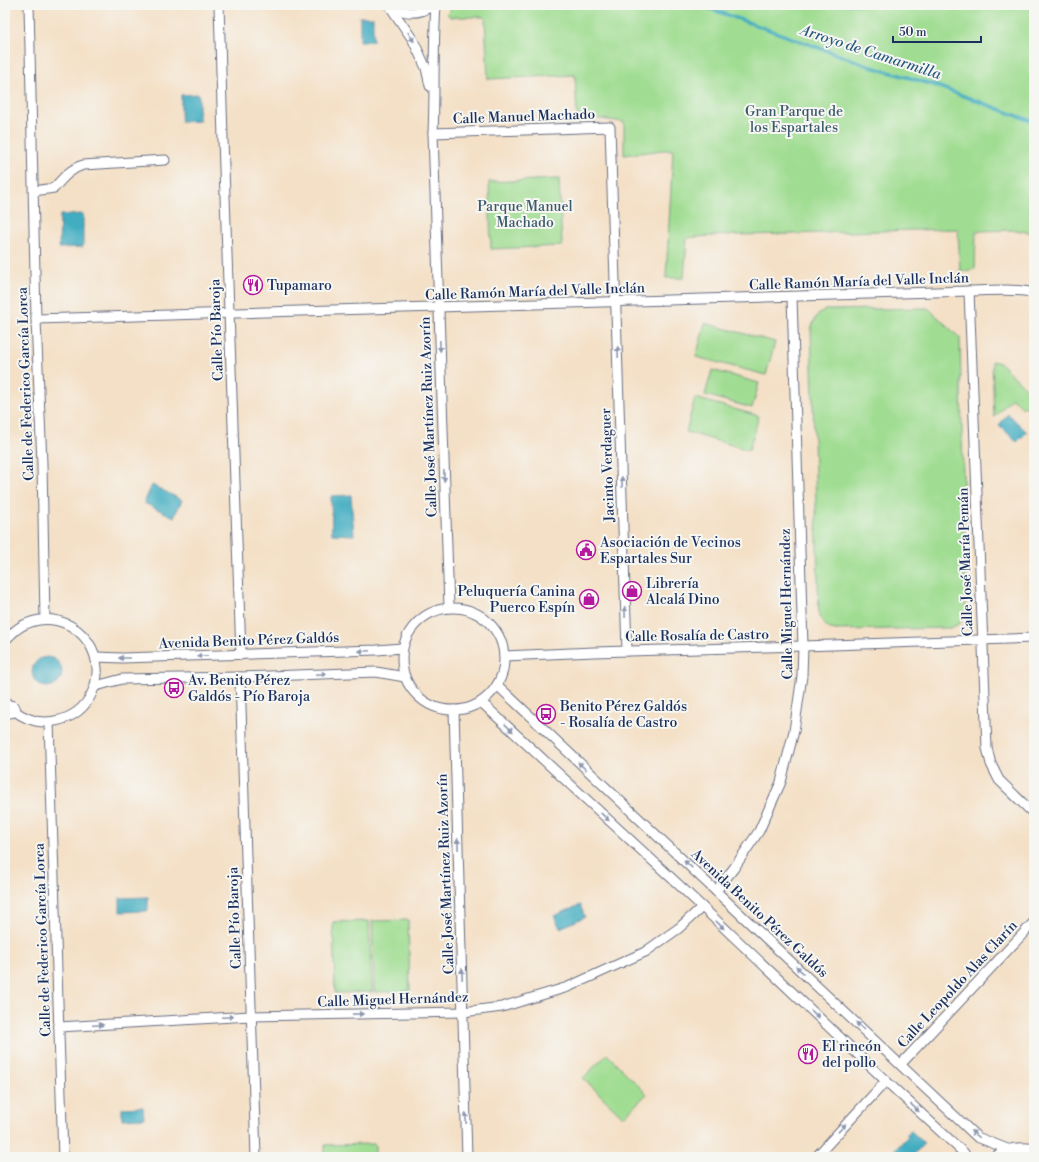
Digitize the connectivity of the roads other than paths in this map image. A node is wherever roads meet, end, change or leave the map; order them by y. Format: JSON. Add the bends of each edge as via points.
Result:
{"nodes":[{"id":1,"x":29,"y":5,"type":"edge"},
{"id":2,"x":219,"y":5,"type":"edge"},
{"id":3,"x":390,"y":5,"type":"edge"},
{"id":4,"x":435,"y":5,"type":"edge"},
{"id":5,"x":434,"y":107,"type":"junction"},
{"id":6,"x":432,"y":133,"type":"junction"},
{"id":7,"x":164,"y":160,"type":"dead end"},
{"id":8,"x":34,"y":191,"type":"junction"},
{"id":9,"x":969,"y":291,"type":"junction"},
{"id":10,"x":1034,"y":293,"type":"edge"},
{"id":11,"x":792,"y":297,"type":"junction"},
{"id":12,"x":616,"y":302,"type":"junction"},
{"id":13,"x":439,"y":307,"type":"junction"},
{"id":14,"x":230,"y":314,"type":"junction"},
{"id":15,"x":36,"y":319,"type":"junction"},
{"id":16,"x":449,"y":607,"type":"junction"},
{"id":17,"x":44,"y":619,"type":"junction"},
{"id":18,"x":1034,"y":638,"type":"edge"},
{"id":19,"x":982,"y":639,"type":"junction"},
{"id":20,"x":5,"y":640,"type":"edge"},
{"id":21,"x":803,"y":646,"type":"junction"},
{"id":22,"x":402,"y":648,"type":"junction"},
{"id":23,"x":627,"y":651,"type":"junction"},
{"id":24,"x":241,"y":655,"type":"junction"},
{"id":25,"x":504,"y":656,"type":"junction"},
{"id":26,"x":96,"y":657,"type":"junction"},
{"id":27,"x":240,"y":677,"type":"junction"},
{"id":28,"x":405,"y":677,"type":"junction"},
{"id":29,"x":497,"y":685,"type":"junction"},
{"id":30,"x":96,"y":686,"type":"junction"},
{"id":31,"x":481,"y":702,"type":"junction"},
{"id":32,"x":7,"y":706,"type":"edge"},
{"id":33,"x":454,"y":710,"type":"junction"},
{"id":34,"x":49,"y":722,"type":"junction"},
{"id":35,"x":1034,"y":814,"type":"edge"},
{"id":36,"x":716,"y":890,"type":"junction"},
{"id":37,"x":702,"y":907,"type":"junction"},
{"id":38,"x":1034,"y":922,"type":"edge"},
{"id":39,"x":463,"y":1012,"type":"junction"},
{"id":40,"x":251,"y":1016,"type":"junction"},
{"id":41,"x":59,"y":1027,"type":"junction"},
{"id":42,"x":901,"y":1064,"type":"junction"},
{"id":43,"x":886,"y":1081,"type":"junction"},
{"id":44,"x":1010,"y":1150,"type":"junction"},
{"id":45,"x":1034,"y":1150,"type":"edge"},
{"id":46,"x":63,"y":1157,"type":"edge"},
{"id":47,"x":256,"y":1157,"type":"edge"},
{"id":48,"x":467,"y":1157,"type":"edge"},
{"id":49,"x":816,"y":1157,"type":"edge"},
{"id":50,"x":966,"y":1157,"type":"edge"},
{"id":51,"x":997,"y":1157,"type":"edge"}],
"edges":[{"from":1,"to":8,"type":"street","name":"Calle de Federico García Lorca"},
{"from":2,"to":14,"type":"street","name":"Calle Pío Baroja"},
{"from":3,"to":4,"type":"street","via":[[407,12],[427,10]]},
{"from":3,"to":5,"type":"street","name":"Calle José Martínez Ruiz Azorín","one_way":true,"via":[[413,40],[426,68]]},
{"from":4,"to":5,"type":"street","name":"Calle José Martínez Ruiz Azorín"},
{"from":5,"to":6,"type":"street","name":"Calle José Martínez Ruiz Azorín"},
{"from":6,"to":12,"type":"street","name":"Calle Manuel Machado","via":[[610,127]]},
{"from":6,"to":13,"type":"street","name":"Calle José Martínez Ruiz Azorín"},
{"from":7,"to":8,"type":"street","via":[[83,165],[66,174],[54,188]]},
{"from":8,"to":15,"type":"street","name":"Calle de Federico García Lorca"},
{"from":9,"to":10,"type":"street","name":"Calle Ramón María del Valle Inclán"},
{"from":9,"to":11,"type":"street","name":"Calle Ramón María del Valle Inclán"},
{"from":9,"to":19,"type":"street","name":"Calle José María Pemán"},
{"from":11,"to":12,"type":"street","name":"Calle Ramón María del Valle Inclán"},
{"from":11,"to":21,"type":"street","name":"Calle Miguel Hernández"},
{"from":12,"to":13,"type":"street","name":"Calle Ramón María del Valle Inclán"},
{"from":23,"to":12,"type":"street","name":"Jacinto Verdaguer","one_way":true},
{"from":13,"to":14,"type":"street","name":"Calle Ramón María del Valle Inclán"},
{"from":13,"to":16,"type":"street","name":"Calle José Martínez Ruiz Azorín","one_way":true},
{"from":14,"to":15,"type":"street","name":"Calle Ramón María del Valle Inclán"},
{"from":14,"to":24,"type":"street","name":"Calle Pío Baroja"},
{"from":15,"to":17,"type":"street","name":"Calle de Federico García Lorca","via":[[42,464]]},
{"from":16,"to":22,"type":"street","via":[[426,614],[414,625]]},
{"from":16,"to":25,"type":"street","via":[[468,609],[481,615],[494,627],[501,641]]},
{"from":17,"to":20,"type":"street","via":[[25,624]]},
{"from":17,"to":26,"type":"street","via":[[62,622],[77,629],[89,642]]},
{"from":18,"to":19,"type":"street","name":"Calle Rosalía de Castro"},
{"from":19,"to":21,"type":"street","name":"Calle Rosalía de Castro"},
{"from":19,"to":35,"type":"street","name":"Calle José María Pemán","via":[[987,748],[991,764],[999,780]]},
{"from":21,"to":23,"type":"street","name":"Calle Rosalía de Castro"},
{"from":21,"to":36,"type":"street","name":"Calle Miguel Hernández","via":[[802,676],[794,731],[781,782],[759,831]]},
{"from":22,"to":24,"type":"street","name":"Avenida Benito Pérez Galdós","one_way":true},
{"from":22,"to":28,"type":"street"},
{"from":23,"to":25,"type":"street","name":"Calle Rosalía de Castro"},
{"from":24,"to":26,"type":"street","name":"Avenida Benito Pérez Galdós","one_way":true},
{"from":25,"to":29,"type":"street","via":[[502,674]]},
{"from":26,"to":30,"type":"street"},
{"from":27,"to":28,"type":"street","one_way":true,"via":[[376,672]]},
{"from":27,"to":30,"type":"street","via":[[122,679]]},
{"from":27,"to":40,"type":"street","name":"Calle Pío Baroja"},
{"from":28,"to":33,"type":"street","via":[[411,689],[422,700],[433,706]]},
{"from":29,"to":31,"type":"street"},
{"from":36,"to":29,"type":"street","name":"Avenida Benito Pérez Galdós","one_way":true},
{"from":30,"to":34,"type":"street","via":[[89,700],[78,711],[64,719]]},
{"from":31,"to":33,"type":"street"},
{"from":31,"to":37,"type":"street","one_way":true},
{"from":32,"to":34,"type":"street","via":[[28,719]]},
{"from":39,"to":33,"type":"street","name":"Calle José Martínez Ruiz Azorín","one_way":true},
{"from":34,"to":41,"type":"street","name":"Calle de Federico García Lorca"},
{"from":42,"to":36,"type":"street","name":"Avenida Benito Pérez Galdós","one_way":true},
{"from":37,"to":39,"type":"street","name":"Calle Miguel Hernández","via":[[679,928],[645,952],[568,987],[502,1007]]},
{"from":37,"to":43,"type":"street","one_way":true},
{"from":38,"to":42,"type":"street","name":"Calle Leopoldo Alas Clarín"},
{"from":40,"to":39,"type":"street","name":"Calle Miguel Hernández","one_way":true},
{"from":48,"to":39,"type":"street","name":"Calle José Martínez Ruiz Azorín","one_way":true},
{"from":41,"to":40,"type":"street","name":"Calle Miguel Hernández","one_way":true},
{"from":40,"to":47,"type":"street","name":"Calle Pío Baroja"},
{"from":41,"to":46,"type":"street","name":"Calle de Federico García Lorca"},
{"from":44,"to":42,"type":"street","name":"Avenida Benito Pérez Galdós","one_way":true,"via":[[977,1137]]},
{"from":49,"to":43,"type":"street","one_way":true},
{"from":43,"to":50,"type":"street","one_way":true},
{"from":44,"to":45,"type":"street"},
{"from":44,"to":51,"type":"street"}]}
